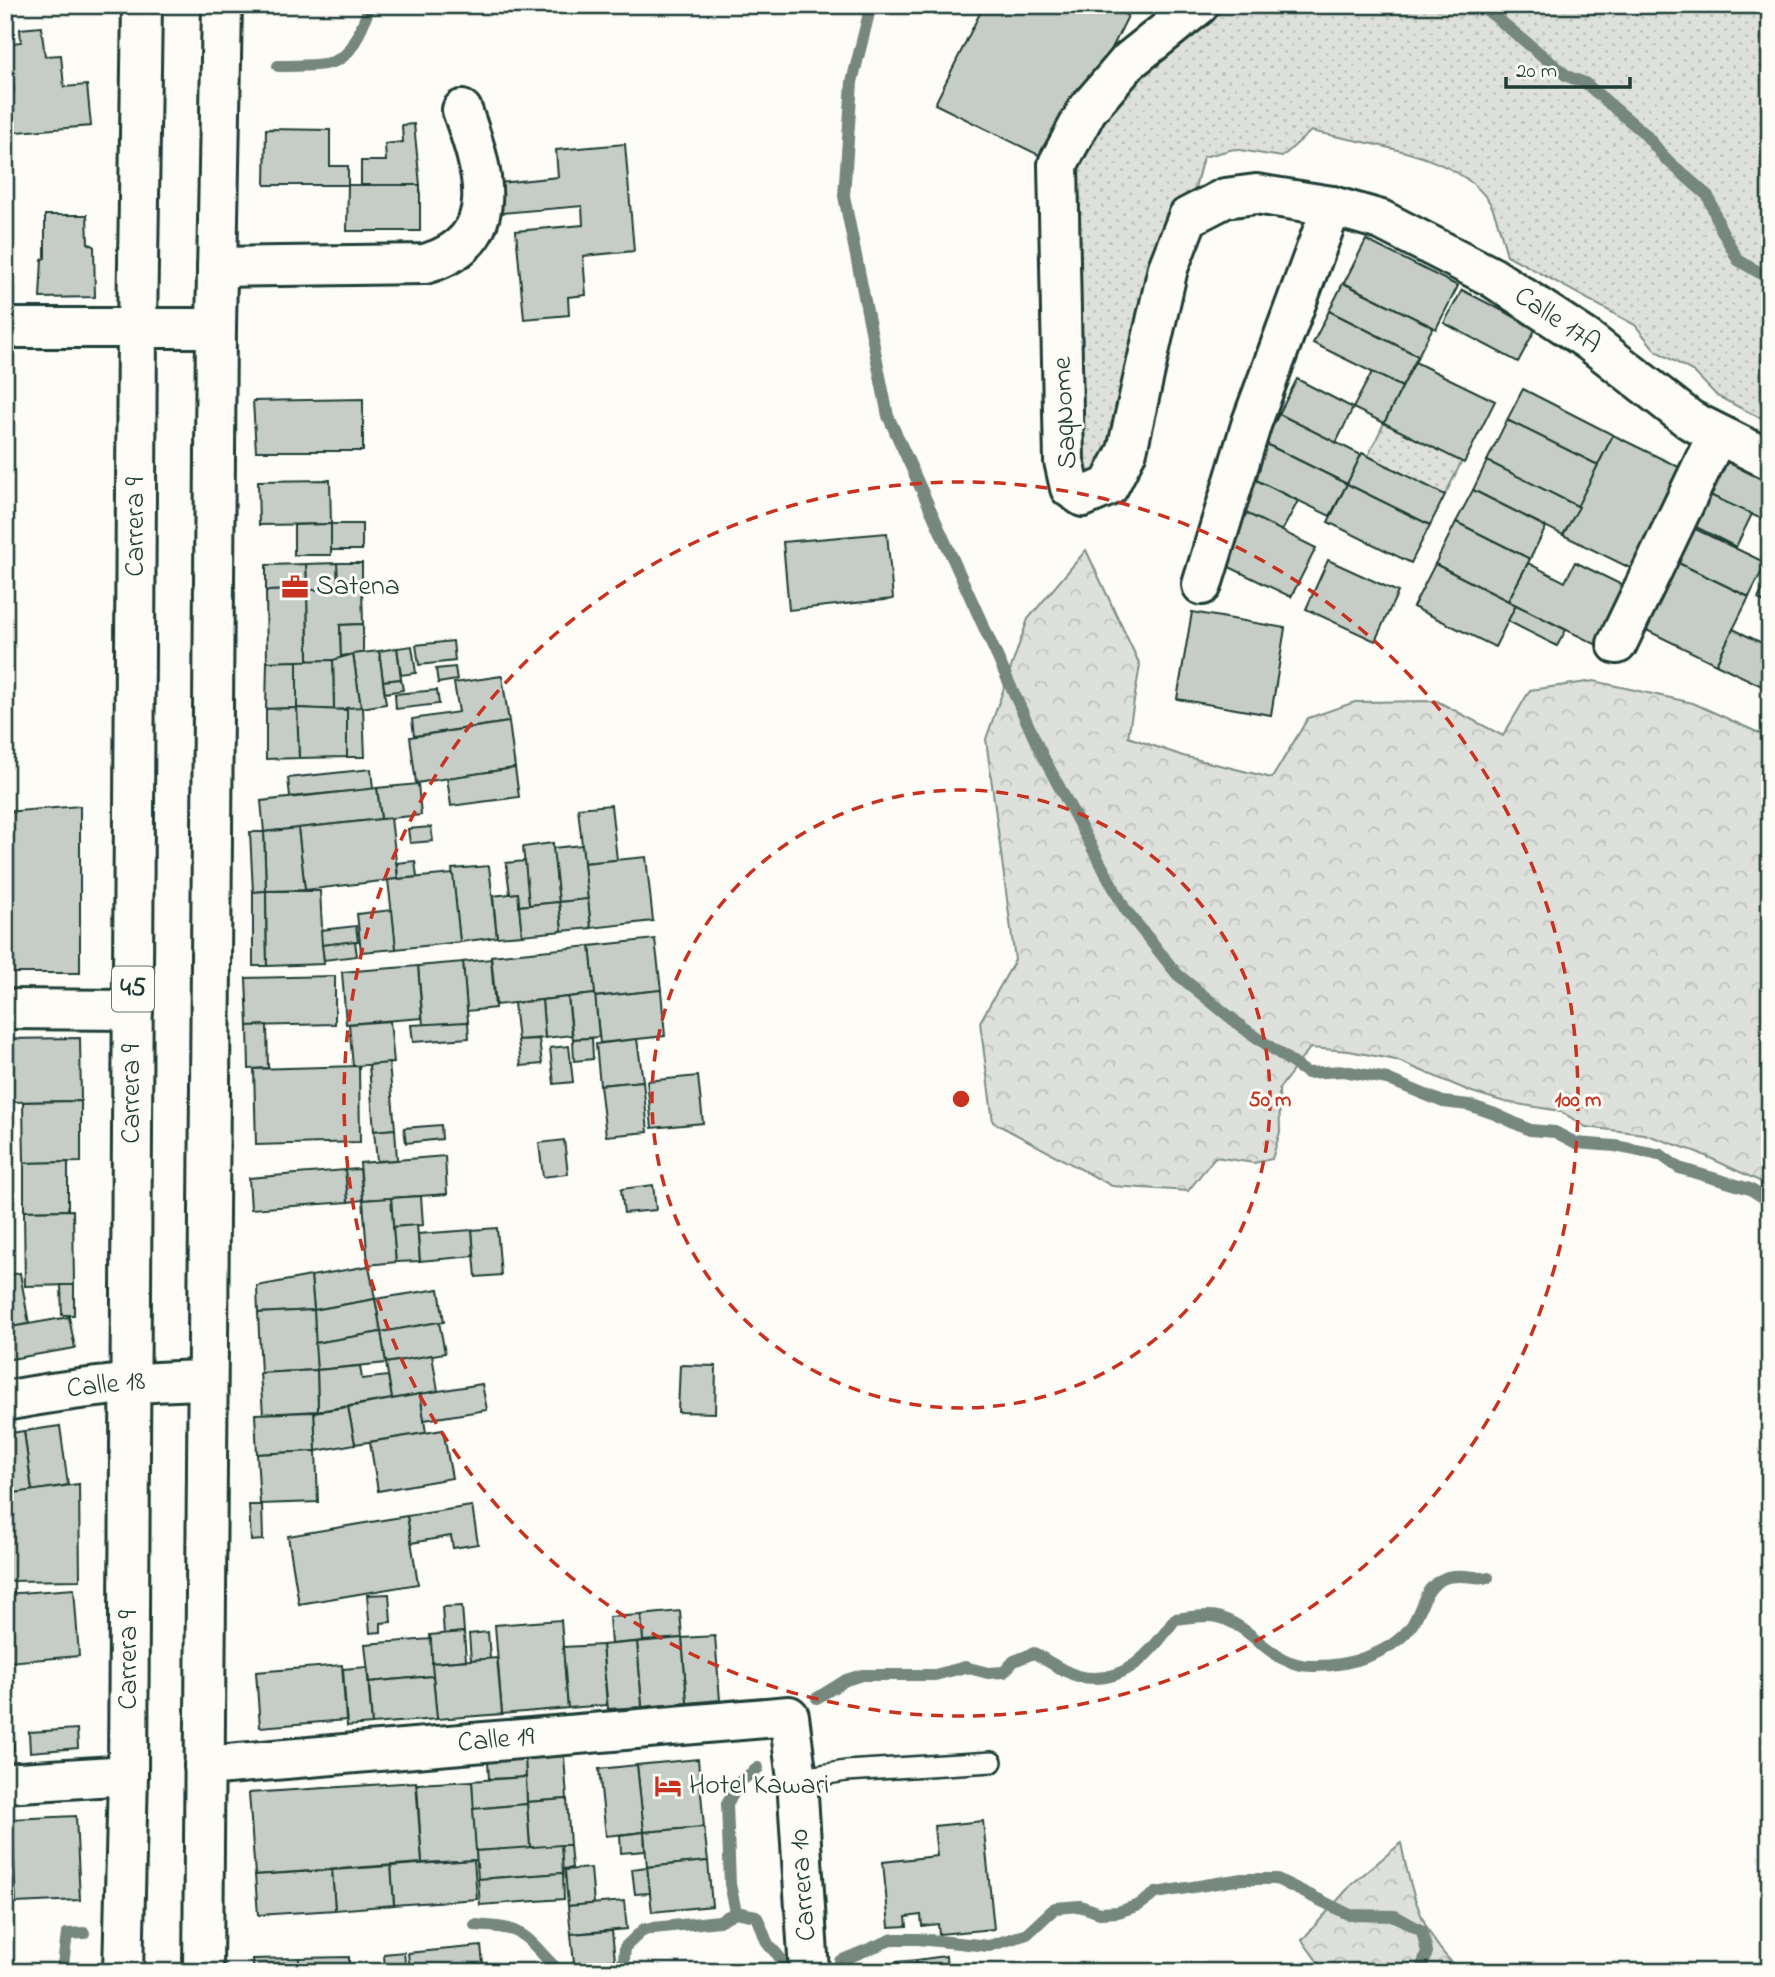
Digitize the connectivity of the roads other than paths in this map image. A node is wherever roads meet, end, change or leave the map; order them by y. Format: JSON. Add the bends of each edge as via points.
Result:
{"nodes":[{"id":1,"x":142,"y":5,"type":"edge"},
{"id":2,"x":222,"y":5,"type":"edge"},
{"id":3,"x":1199,"y":5,"type":"edge"},
{"id":4,"x":462,"y":110,"type":"dead end"},
{"id":5,"x":1332,"y":206,"type":"junction"},
{"id":6,"x":217,"y":267,"type":"junction"},
{"id":7,"x":5,"y":328,"type":"edge"},
{"id":8,"x":137,"y":328,"type":"junction"},
{"id":9,"x":216,"y":328,"type":"junction"},
{"id":10,"x":1717,"y":435,"type":"junction"},
{"id":11,"x":1770,"y":460,"type":"edge"},
{"id":12,"x":1202,"y":585,"type":"dead end"},
{"id":13,"x":1617,"y":644,"type":"dead end"},
{"id":14,"x":5,"y":1009,"type":"edge"},
{"id":15,"x":133,"y":1010,"type":"junction"},
{"id":16,"x":207,"y":1380,"type":"junction"},
{"id":17,"x":130,"y":1381,"type":"junction"},
{"id":18,"x":5,"y":1401,"type":"edge"},
{"id":19,"x":789,"y":1716,"type":"joint"},
{"id":20,"x":992,"y":1762,"type":"dead end"},
{"id":21,"x":204,"y":1766,"type":"junction"},
{"id":22,"x":128,"y":1775,"type":"junction"},
{"id":23,"x":797,"y":1779,"type":"junction"},
{"id":24,"x":5,"y":1783,"type":"edge"},
{"id":25,"x":808,"y":1965,"type":"edge"},
{"id":26,"x":123,"y":1972,"type":"edge"},
{"id":27,"x":203,"y":1972,"type":"edge"}],
"edges":[{"from":1,"to":8,"type":"main road","name":"Carrera 9","number":"45"},
{"from":2,"to":6,"type":"main road"},
{"from":3,"to":5,"type":"main road","name":"SaqNome","via":[[1129,61],[1087,110],[1058,164],[1064,461],[1070,488],[1083,497],[1109,485],[1127,451],[1168,268],[1188,217],[1225,198],[1256,194]]},
{"from":4,"to":6,"type":"main road","via":[[485,190],[475,227],[462,246],[444,258],[425,264]]},
{"from":5,"to":10,"type":"main road","name":"Calle 17A","via":[[1381,220],[1492,277]]},
{"from":5,"to":12,"type":"main road","via":[[1252,422]]},
{"from":6,"to":9,"type":"main road"},
{"from":7,"to":8,"type":"main road"},
{"from":8,"to":9,"type":"main road"},
{"from":8,"to":15,"type":"main road","name":"Carrera 9","number":"45"},
{"from":9,"to":16,"type":"main road"},
{"from":10,"to":11,"type":"main road","name":"Calle 17A"},
{"from":10,"to":13,"type":"main road"},
{"from":14,"to":15,"type":"main road"},
{"from":15,"to":17,"type":"main road","name":"Carrera 9","number":"45"},
{"from":16,"to":17,"type":"main road","name":"Calle 18"},
{"from":16,"to":21,"type":"main road"},
{"from":17,"to":18,"type":"main road","name":"Calle 18"},
{"from":17,"to":22,"type":"main road","name":"Carrera 9","number":"45"},
{"from":19,"to":21,"type":"main road","name":"Calle 19"},
{"from":19,"to":23,"type":"main road","name":"Carrera 10"},
{"from":20,"to":23,"type":"lane","via":[[846,1771]]},
{"from":21,"to":27,"type":"main road"},
{"from":22,"to":24,"type":"main road"},
{"from":22,"to":26,"type":"main road","name":"Carrera 9","number":"45"},
{"from":23,"to":25,"type":"main road","name":"Carrera 10"}]}
